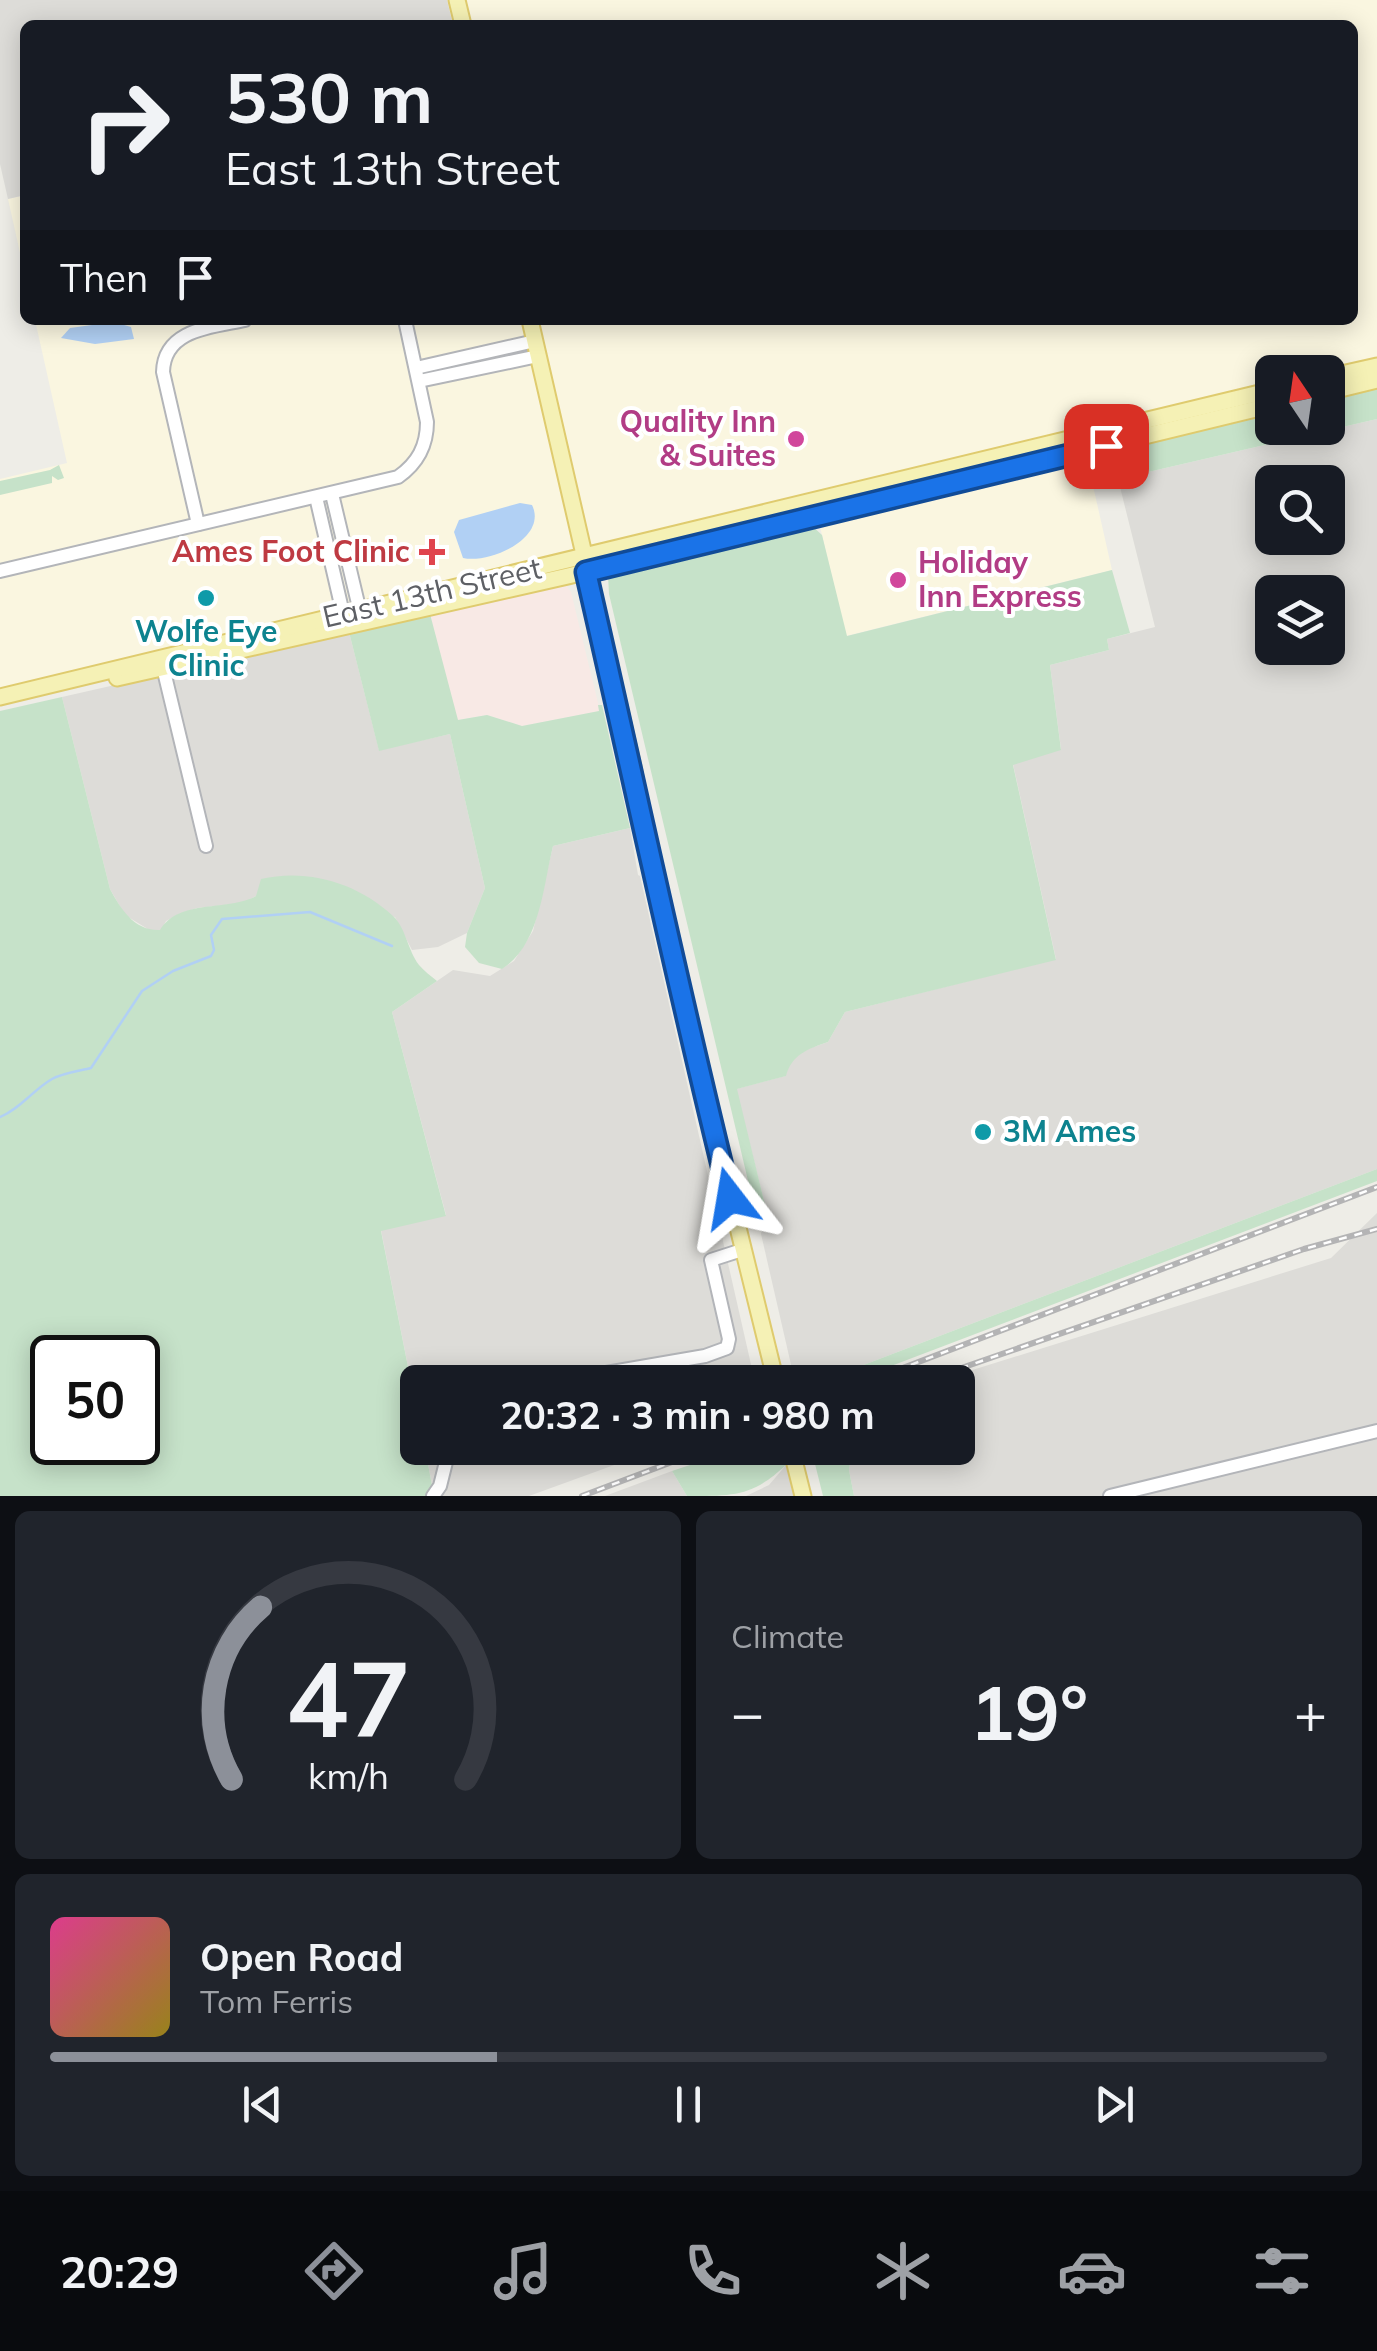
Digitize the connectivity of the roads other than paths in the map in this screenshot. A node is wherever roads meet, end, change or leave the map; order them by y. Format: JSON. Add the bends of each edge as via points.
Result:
{"nodes":[{"id":1,"x":224,"y":325,"type":"edge"},
{"id":2,"x":405,"y":325,"type":"edge"},
{"id":3,"x":531,"y":325,"type":"edge"},
{"id":4,"x":536,"y":348,"type":"junction"},
{"id":5,"x":1377,"y":366,"type":"edge"},
{"id":6,"x":1345,"y":373,"type":"edge"},
{"id":7,"x":417,"y":375,"type":"junction"},
{"id":8,"x":1377,"y":380,"type":"edge"},
{"id":9,"x":1345,"y":388,"type":"edge"},
{"id":10,"x":1255,"y":394,"type":"edge"},
{"id":11,"x":1255,"y":410,"type":"edge"},
{"id":12,"x":332,"y":494,"type":"junction"},
{"id":13,"x":316,"y":498,"type":"junction"},
{"id":14,"x":198,"y":524,"type":"junction"},
{"id":15,"x":584,"y":564,"type":"junction"},
{"id":16,"x":0,"y":571,"type":"edge"},
{"id":17,"x":353,"y":618,"type":"junction"},
{"id":18,"x":162,"y":662,"type":"junction"},
{"id":19,"x":0,"y":699,"type":"edge"},
{"id":20,"x":206,"y":846,"type":"dead end"},
{"id":21,"x":742,"y":1250,"type":"junction"},
{"id":22,"x":653,"y":1365,"type":"edge"},
{"id":23,"x":771,"y":1365,"type":"edge"},
{"id":24,"x":1377,"y":1431,"type":"edge"},
{"id":25,"x":445,"y":1465,"type":"edge"},
{"id":26,"x":796,"y":1465,"type":"edge"},
{"id":27,"x":433,"y":1496,"type":"edge"},
{"id":28,"x":803,"y":1496,"type":"edge"},
{"id":29,"x":1110,"y":1496,"type":"edge"}],
"edges":[{"from":1,"to":14,"type":"street","via":[[183,335],[163,361]]},
{"from":2,"to":7,"type":"street"},
{"from":3,"to":4,"type":"main road"},
{"from":4,"to":7,"type":"street"},
{"from":4,"to":15,"type":"main road"},
{"from":5,"to":6,"type":"main road"},
{"from":7,"to":12,"type":"street","via":[[427,422],[417,460],[398,477]]},
{"from":8,"to":9,"type":"main road"},
{"from":10,"to":15,"type":"main road","name":"East 13th Street"},
{"from":11,"to":15,"type":"main road","name":"East 13th Street"},
{"from":12,"to":13,"type":"street"},
{"from":12,"to":17,"type":"street"},
{"from":13,"to":14,"type":"street"},
{"from":13,"to":17,"type":"street"},
{"from":14,"to":16,"type":"street"},
{"from":15,"to":17,"type":"main road","name":"East 13th Street"},
{"from":15,"to":21,"type":"main road"},
{"from":17,"to":18,"type":"main road","name":"East 13th Street"},
{"from":18,"to":19,"type":"main road","name":"East 13th Street"},
{"from":18,"to":20,"type":"street"},
{"from":21,"to":22,"type":"street","via":[[712,1260],[727,1348]]},
{"from":21,"to":23,"type":"main road"},
{"from":24,"to":29,"type":"street"},
{"from":25,"to":27,"type":"street"},
{"from":26,"to":28,"type":"main road"}]}
